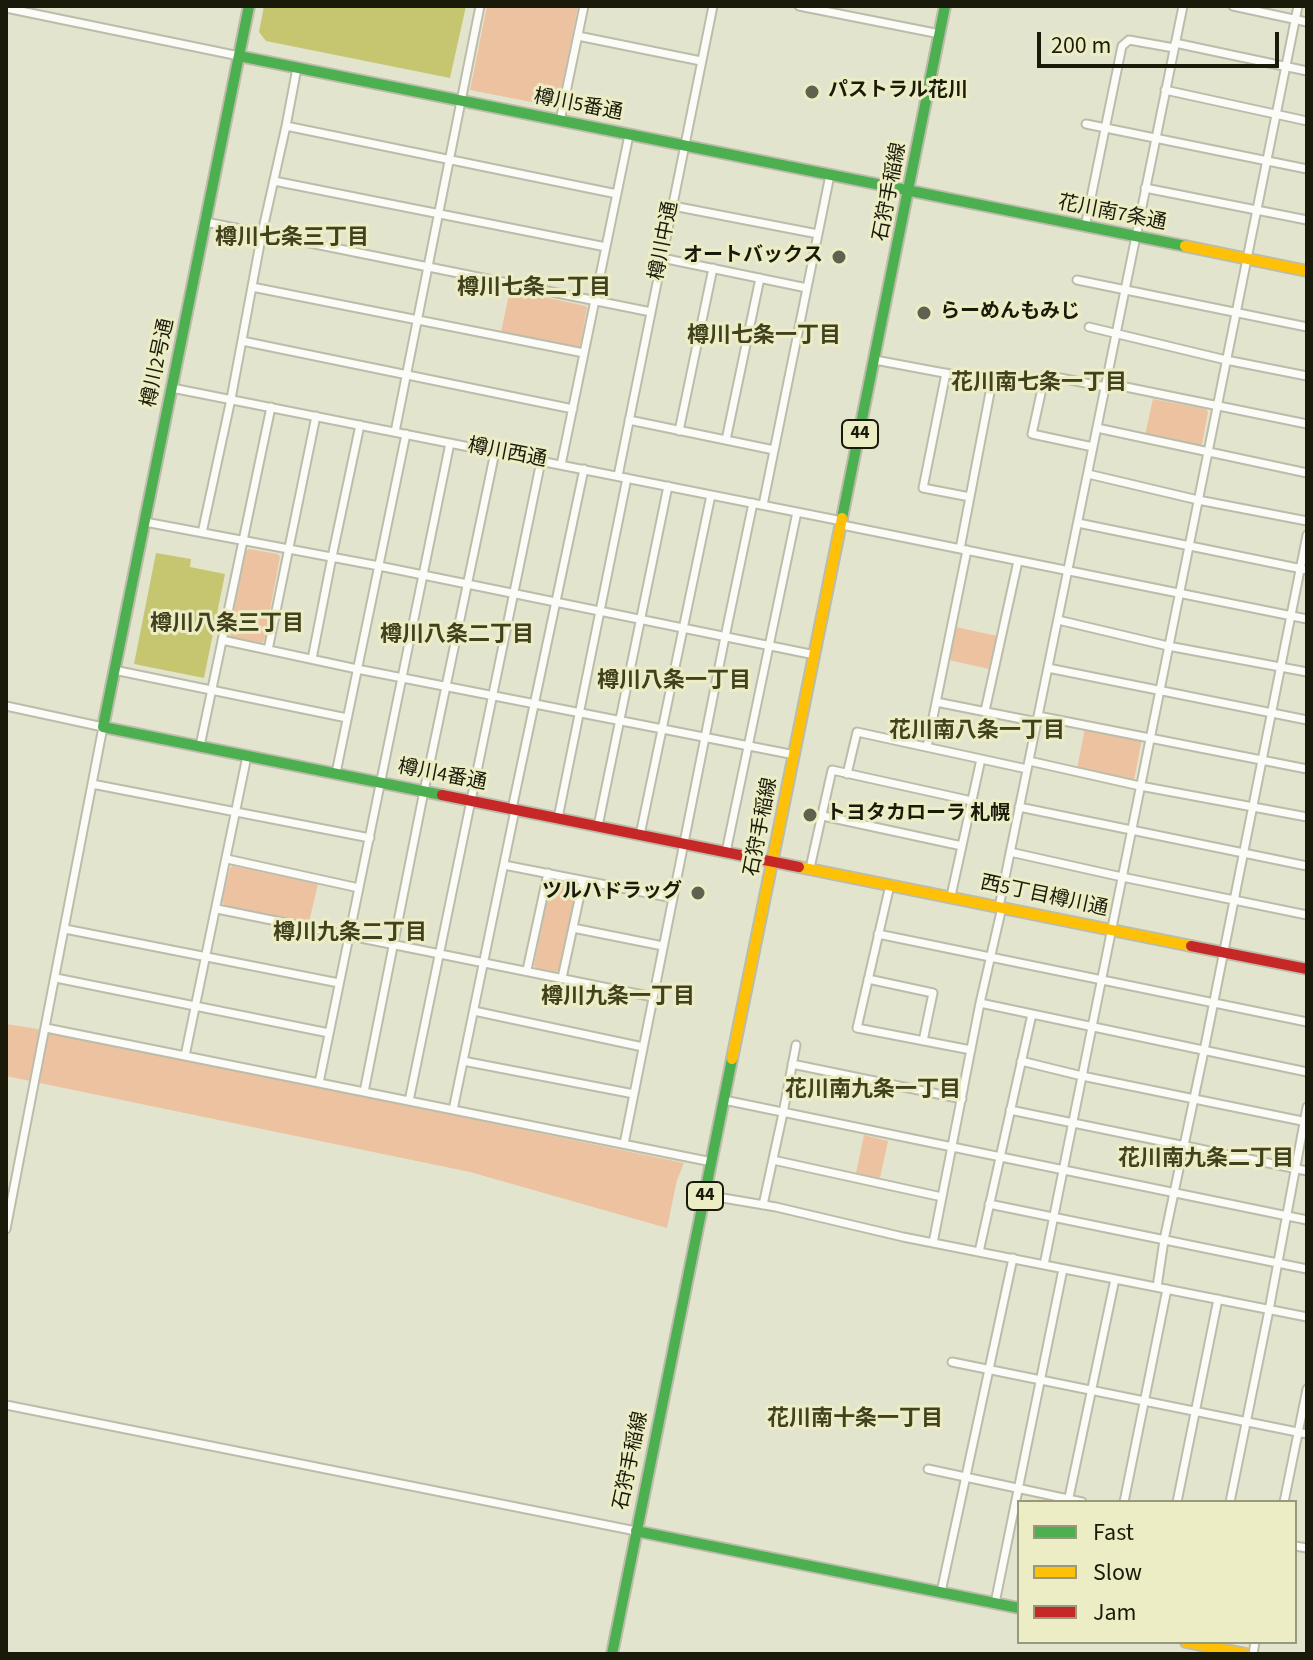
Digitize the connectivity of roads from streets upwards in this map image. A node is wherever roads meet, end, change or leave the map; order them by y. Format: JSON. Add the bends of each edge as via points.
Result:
{"nodes":[{"id":1,"x":249,"y":6,"type":"edge"},
{"id":2,"x":480,"y":6,"type":"edge"},
{"id":3,"x":584,"y":6,"type":"edge"},
{"id":4,"x":713,"y":6,"type":"edge"},
{"id":5,"x":799,"y":6,"type":"edge"},
{"id":6,"x":864,"y":6,"type":"edge"},
{"id":7,"x":945,"y":6,"type":"edge"},
{"id":8,"x":1183,"y":6,"type":"edge"},
{"id":9,"x":1233,"y":6,"type":"edge"},
{"id":10,"x":1298,"y":6,"type":"edge"},
{"id":11,"x":6,"y":8,"type":"edge"},
{"id":12,"x":862,"y":19,"type":"junction"},
{"id":13,"x":1295,"y":19,"type":"junction"},
{"id":14,"x":1307,"y":22,"type":"edge"},
{"id":15,"x":940,"y":34,"type":"junction"},
{"id":16,"x":578,"y":36,"type":"junction"},
{"id":17,"x":1174,"y":46,"type":"junction"},
{"id":18,"x":239,"y":56,"type":"junction"},
{"id":19,"x":701,"y":61,"type":"junction"},
{"id":20,"x":1286,"y":66,"type":"junction"},
{"id":21,"x":297,"y":68,"type":"junction"},
{"id":22,"x":1307,"y":71,"type":"edge"},
{"id":23,"x":1165,"y":90,"type":"junction"},
{"id":24,"x":460,"y":101,"type":"junction"},
{"id":25,"x":1276,"y":115,"type":"junction"},
{"id":26,"x":560,"y":121,"type":"junction"},
{"id":27,"x":1307,"y":121,"type":"edge"},
{"id":28,"x":1086,"y":124,"type":"dead end"},
{"id":29,"x":286,"y":126,"type":"junction"},
{"id":30,"x":1106,"y":128,"type":"junction"},
{"id":31,"x":629,"y":135,"type":"junction"},
{"id":32,"x":1156,"y":139,"type":"junction"},
{"id":33,"x":685,"y":146,"type":"junction"},
{"id":34,"x":449,"y":159,"type":"junction"},
{"id":35,"x":1267,"y":160,"type":"junction"},
{"id":36,"x":1307,"y":169,"type":"edge"},
{"id":37,"x":830,"y":175,"type":"junction"},
{"id":38,"x":274,"y":181,"type":"junction"},
{"id":39,"x":1145,"y":188,"type":"junction"},
{"id":40,"x":909,"y":191,"type":"junction"},
{"id":41,"x":617,"y":194,"type":"junction"},
{"id":42,"x":673,"y":206,"type":"junction"},
{"id":43,"x":1257,"y":210,"type":"junction"},
{"id":44,"x":438,"y":213,"type":"junction"},
{"id":45,"x":1307,"y":220,"type":"edge"},
{"id":46,"x":206,"y":222,"type":"junction"},
{"id":47,"x":1085,"y":227,"type":"junction"},
{"id":48,"x":262,"y":233,"type":"junction"},
{"id":49,"x":818,"y":234,"type":"junction"},
{"id":50,"x":1136,"y":237,"type":"junction"},
{"id":51,"x":606,"y":247,"type":"junction"},
{"id":52,"x":662,"y":258,"type":"junction"},
{"id":53,"x":1247,"y":259,"type":"junction"},
{"id":54,"x":426,"y":267,"type":"junction"},
{"id":55,"x":713,"y":268,"type":"junction"},
{"id":56,"x":1307,"y":271,"type":"edge"},
{"id":57,"x":760,"y":278,"type":"junction"},
{"id":58,"x":1077,"y":280,"type":"dead end"},
{"id":59,"x":252,"y":287,"type":"junction"},
{"id":60,"x":807,"y":288,"type":"junction"},
{"id":61,"x":1125,"y":289,"type":"junction"},
{"id":62,"x":595,"y":302,"type":"junction"},
{"id":63,"x":651,"y":312,"type":"junction"},
{"id":64,"x":1236,"y":312,"type":"junction"},
{"id":65,"x":416,"y":320,"type":"junction"},
{"id":66,"x":1089,"y":327,"type":"dead end"},
{"id":67,"x":1307,"y":327,"type":"edge"},
{"id":68,"x":1116,"y":334,"type":"junction"},
{"id":69,"x":242,"y":341,"type":"junction"},
{"id":70,"x":584,"y":353,"type":"junction"},
{"id":71,"x":875,"y":360,"type":"junction"},
{"id":72,"x":1226,"y":360,"type":"junction"},
{"id":73,"x":946,"y":373,"type":"junction"},
{"id":74,"x":406,"y":374,"type":"junction"},
{"id":75,"x":1307,"y":376,"type":"edge"},
{"id":76,"x":1106,"y":385,"type":"junction"},
{"id":77,"x":172,"y":388,"type":"junction"},
{"id":78,"x":231,"y":399,"type":"junction"},
{"id":79,"x":1217,"y":405,"type":"junction"},
{"id":80,"x":271,"y":407,"type":"junction"},
{"id":81,"x":573,"y":409,"type":"junction"},
{"id":82,"x":316,"y":416,"type":"junction"},
{"id":83,"x":629,"y":420,"type":"junction"},
{"id":84,"x":1307,"y":424,"type":"edge"},
{"id":85,"x":360,"y":425,"type":"junction"},
{"id":86,"x":1097,"y":428,"type":"junction"},
{"id":87,"x":679,"y":431,"type":"junction"},
{"id":88,"x":395,"y":432,"type":"junction"},
{"id":89,"x":406,"y":434,"type":"junction"},
{"id":90,"x":726,"y":440,"type":"junction"},
{"id":91,"x":450,"y":443,"type":"junction"},
{"id":92,"x":1093,"y":447,"type":"junction"},
{"id":93,"x":774,"y":450,"type":"junction"},
{"id":94,"x":495,"y":452,"type":"junction"},
{"id":95,"x":1207,"y":453,"type":"junction"},
{"id":96,"x":541,"y":461,"type":"junction"},
{"id":97,"x":561,"y":465,"type":"junction"},
{"id":98,"x":584,"y":469,"type":"junction"},
{"id":99,"x":1307,"y":473,"type":"edge"},
{"id":100,"x":1088,"y":474,"type":"junction"},
{"id":101,"x":622,"y":477,"type":"junction"},
{"id":102,"x":668,"y":486,"type":"junction"},
{"id":103,"x":711,"y":495,"type":"junction"},
{"id":104,"x":970,"y":497,"type":"junction"},
{"id":105,"x":1198,"y":500,"type":"junction"},
{"id":106,"x":753,"y":503,"type":"junction"},
{"id":107,"x":763,"y":505,"type":"junction"},
{"id":108,"x":797,"y":512,"type":"junction"},
{"id":109,"x":1307,"y":521,"type":"edge"},
{"id":110,"x":145,"y":522,"type":"junction"},
{"id":111,"x":842,"y":523,"type":"junction"},
{"id":112,"x":1078,"y":523,"type":"junction"},
{"id":113,"x":202,"y":533,"type":"junction"},
{"id":114,"x":1307,"y":535,"type":"edge"},
{"id":115,"x":243,"y":540,"type":"junction"},
{"id":116,"x":1188,"y":546,"type":"junction"},
{"id":117,"x":288,"y":549,"type":"junction"},
{"id":118,"x":964,"y":550,"type":"junction"},
{"id":119,"x":332,"y":557,"type":"junction"},
{"id":120,"x":1018,"y":561,"type":"junction"},
{"id":121,"x":379,"y":566,"type":"junction"},
{"id":122,"x":1304,"y":569,"type":"edge"},
{"id":123,"x":1068,"y":571,"type":"junction"},
{"id":124,"x":424,"y":575,"type":"junction"},
{"id":125,"x":467,"y":584,"type":"junction"},
{"id":126,"x":513,"y":594,"type":"junction"},
{"id":127,"x":1179,"y":594,"type":"junction"},
{"id":128,"x":556,"y":602,"type":"junction"},
{"id":129,"x":599,"y":611,"type":"junction"},
{"id":130,"x":1290,"y":616,"type":"junction"},
{"id":131,"x":641,"y":619,"type":"junction"},
{"id":132,"x":1307,"y":619,"type":"edge"},
{"id":133,"x":1058,"y":620,"type":"junction"},
{"id":134,"x":683,"y":628,"type":"junction"},
{"id":135,"x":725,"y":637,"type":"junction"},
{"id":136,"x":222,"y":640,"type":"junction"},
{"id":137,"x":768,"y":645,"type":"junction"},
{"id":138,"x":1168,"y":646,"type":"junction"},
{"id":139,"x":268,"y":650,"type":"junction"},
{"id":140,"x":815,"y":655,"type":"junction"},
{"id":141,"x":312,"y":659,"type":"junction"},
{"id":142,"x":1280,"y":667,"type":"junction"},
{"id":143,"x":1048,"y":668,"type":"junction"},
{"id":144,"x":357,"y":669,"type":"junction"},
{"id":145,"x":114,"y":670,"type":"junction"},
{"id":146,"x":1307,"y":672,"type":"edge"},
{"id":147,"x":403,"y":678,"type":"junction"},
{"id":148,"x":447,"y":687,"type":"junction"},
{"id":149,"x":211,"y":690,"type":"junction"},
{"id":150,"x":1159,"y":691,"type":"junction"},
{"id":151,"x":493,"y":696,"type":"junction"},
{"id":152,"x":936,"y":702,"type":"junction"},
{"id":153,"x":535,"y":704,"type":"junction"},
{"id":154,"x":6,"y":706,"type":"edge"},
{"id":155,"x":985,"y":711,"type":"junction"},
{"id":156,"x":579,"y":713,"type":"junction"},
{"id":157,"x":1271,"y":713,"type":"junction"},
{"id":158,"x":347,"y":718,"type":"junction"},
{"id":159,"x":1038,"y":719,"type":"junction"},
{"id":160,"x":1307,"y":720,"type":"edge"},
{"id":161,"x":620,"y":721,"type":"junction"},
{"id":162,"x":103,"y":727,"type":"junction"},
{"id":163,"x":664,"y":729,"type":"junction"},
{"id":164,"x":706,"y":738,"type":"junction"},
{"id":165,"x":1150,"y":738,"type":"junction"},
{"id":166,"x":200,"y":746,"type":"junction"},
{"id":167,"x":748,"y":746,"type":"junction"},
{"id":168,"x":927,"y":747,"type":"junction"},
{"id":169,"x":795,"y":755,"type":"junction"},
{"id":170,"x":247,"y":756,"type":"junction"},
{"id":171,"x":981,"y":759,"type":"junction"},
{"id":172,"x":1262,"y":761,"type":"junction"},
{"id":173,"x":1028,"y":765,"type":"junction"},
{"id":174,"x":1307,"y":769,"type":"edge"},
{"id":175,"x":336,"y":773,"type":"junction"},
{"id":176,"x":847,"y":774,"type":"junction"},
{"id":177,"x":382,"y":783,"type":"junction"},
{"id":178,"x":92,"y":784,"type":"junction"},
{"id":179,"x":1140,"y":786,"type":"junction"},
{"id":180,"x":424,"y":791,"type":"junction"},
{"id":181,"x":471,"y":801,"type":"junction"},
{"id":182,"x":972,"y":801,"type":"junction"},
{"id":183,"x":1253,"y":806,"type":"junction"},
{"id":184,"x":1019,"y":807,"type":"junction"},
{"id":185,"x":514,"y":809,"type":"junction"},
{"id":186,"x":237,"y":811,"type":"junction"},
{"id":187,"x":823,"y":816,"type":"junction"},
{"id":188,"x":1307,"y":817,"type":"edge"},
{"id":189,"x":558,"y":818,"type":"junction"},
{"id":190,"x":598,"y":826,"type":"junction"},
{"id":191,"x":1131,"y":831,"type":"junction"},
{"id":192,"x":640,"y":835,"type":"junction"},
{"id":193,"x":370,"y":838,"type":"junction"},
{"id":194,"x":684,"y":843,"type":"junction"},
{"id":195,"x":962,"y":846,"type":"junction"},
{"id":196,"x":726,"y":852,"type":"junction"},
{"id":197,"x":1010,"y":852,"type":"junction"},
{"id":198,"x":1243,"y":852,"type":"junction"},
{"id":199,"x":227,"y":859,"type":"junction"},
{"id":200,"x":773,"y":861,"type":"junction"},
{"id":201,"x":504,"y":865,"type":"junction"},
{"id":202,"x":1307,"y":866,"type":"edge"},
{"id":203,"x":810,"y":868,"type":"junction"},
{"id":204,"x":548,"y":873,"type":"junction"},
{"id":205,"x":1122,"y":877,"type":"junction"},
{"id":206,"x":583,"y":881,"type":"junction"},
{"id":207,"x":890,"y":885,"type":"junction"},
{"id":208,"x":359,"y":888,"type":"junction"},
{"id":209,"x":951,"y":896,"type":"junction"},
{"id":210,"x":673,"y":898,"type":"junction"},
{"id":211,"x":1234,"y":900,"type":"junction"},
{"id":212,"x":1000,"y":907,"type":"junction"},
{"id":213,"x":217,"y":909,"type":"junction"},
{"id":214,"x":1307,"y":915,"type":"edge"},
{"id":215,"x":573,"y":928,"type":"junction"},
{"id":216,"x":65,"y":929,"type":"junction"},
{"id":217,"x":1112,"y":930,"type":"junction"},
{"id":218,"x":878,"y":934,"type":"junction"},
{"id":219,"x":349,"y":935,"type":"junction"},
{"id":220,"x":393,"y":944,"type":"junction"},
{"id":221,"x":663,"y":946,"type":"junction"},
{"id":222,"x":1224,"y":952,"type":"junction"},
{"id":223,"x":440,"y":953,"type":"junction"},
{"id":224,"x":990,"y":956,"type":"junction"},
{"id":225,"x":206,"y":958,"type":"junction"},
{"id":226,"x":484,"y":961,"type":"junction"},
{"id":227,"x":1307,"y":969,"type":"edge"},
{"id":228,"x":527,"y":970,"type":"junction"},
{"id":229,"x":56,"y":978,"type":"junction"},
{"id":230,"x":562,"y":978,"type":"junction"},
{"id":231,"x":868,"y":979,"type":"junction"},
{"id":232,"x":1102,"y":979,"type":"junction"},
{"id":233,"x":339,"y":983,"type":"junction"},
{"id":234,"x":653,"y":997,"type":"junction"},
{"id":235,"x":980,"y":1003,"type":"junction"},
{"id":236,"x":1213,"y":1003,"type":"junction"},
{"id":237,"x":196,"y":1007,"type":"junction"},
{"id":238,"x":474,"y":1011,"type":"junction"},
{"id":239,"x":1032,"y":1014,"type":"junction"},
{"id":240,"x":1307,"y":1022,"type":"edge"},
{"id":241,"x":46,"y":1028,"type":"junction"},
{"id":242,"x":1092,"y":1028,"type":"junction"},
{"id":243,"x":329,"y":1033,"type":"junction"},
{"id":244,"x":923,"y":1041,"type":"junction"},
{"id":245,"x":796,"y":1045,"type":"dead end"},
{"id":246,"x":643,"y":1047,"type":"junction"},
{"id":247,"x":971,"y":1050,"type":"junction"},
{"id":248,"x":1204,"y":1051,"type":"junction"},
{"id":249,"x":185,"y":1056,"type":"junction"},
{"id":250,"x":463,"y":1061,"type":"junction"},
{"id":251,"x":1021,"y":1061,"type":"junction"},
{"id":252,"x":792,"y":1064,"type":"junction"},
{"id":253,"x":1307,"y":1072,"type":"edge"},
{"id":254,"x":1082,"y":1076,"type":"junction"},
{"id":255,"x":319,"y":1083,"type":"junction"},
{"id":256,"x":364,"y":1092,"type":"junction"},
{"id":257,"x":634,"y":1094,"type":"junction"},
{"id":258,"x":962,"y":1099,"type":"junction"},
{"id":259,"x":1194,"y":1099,"type":"junction"},
{"id":260,"x":724,"y":1100,"type":"junction"},
{"id":261,"x":409,"y":1101,"type":"junction"},
{"id":262,"x":1307,"y":1107,"type":"edge"},
{"id":263,"x":453,"y":1110,"type":"junction"},
{"id":264,"x":1010,"y":1110,"type":"junction"},
{"id":265,"x":783,"y":1113,"type":"junction"},
{"id":266,"x":1306,"y":1121,"type":"edge"},
{"id":267,"x":1073,"y":1122,"type":"junction"},
{"id":268,"x":624,"y":1144,"type":"junction"},
{"id":269,"x":1184,"y":1145,"type":"junction"},
{"id":270,"x":952,"y":1148,"type":"junction"},
{"id":271,"x":999,"y":1158,"type":"junction"},
{"id":272,"x":773,"y":1160,"type":"junction"},
{"id":273,"x":712,"y":1162,"type":"junction"},
{"id":274,"x":1296,"y":1168,"type":"junction"},
{"id":275,"x":1063,"y":1171,"type":"junction"},
{"id":276,"x":1307,"y":1171,"type":"edge"},
{"id":277,"x":1174,"y":1194,"type":"junction"},
{"id":278,"x":705,"y":1195,"type":"junction"},
{"id":279,"x":942,"y":1197,"type":"junction"},
{"id":280,"x":989,"y":1204,"type":"junction"},
{"id":281,"x":763,"y":1205,"type":"junction"},
{"id":282,"x":1286,"y":1216,"type":"junction"},
{"id":283,"x":1054,"y":1217,"type":"junction"},
{"id":284,"x":1307,"y":1220,"type":"edge"},
{"id":285,"x":6,"y":1229,"type":"edge"},
{"id":286,"x":1164,"y":1240,"type":"junction"},
{"id":287,"x":933,"y":1243,"type":"junction"},
{"id":288,"x":979,"y":1252,"type":"junction"},
{"id":289,"x":1013,"y":1258,"type":"junction"},
{"id":290,"x":1277,"y":1263,"type":"junction"},
{"id":291,"x":1044,"y":1265,"type":"junction"},
{"id":292,"x":1063,"y":1269,"type":"junction"},
{"id":293,"x":1307,"y":1269,"type":"edge"},
{"id":294,"x":1115,"y":1279,"type":"junction"},
{"id":295,"x":1157,"y":1287,"type":"junction"},
{"id":296,"x":1167,"y":1289,"type":"junction"},
{"id":297,"x":1218,"y":1299,"type":"junction"},
{"id":298,"x":1269,"y":1310,"type":"junction"},
{"id":299,"x":1307,"y":1317,"type":"edge"},
{"id":300,"x":952,"y":1362,"type":"dead end"},
{"id":301,"x":989,"y":1369,"type":"junction"},
{"id":302,"x":1041,"y":1381,"type":"junction"},
{"id":303,"x":1307,"y":1389,"type":"edge"},
{"id":304,"x":1091,"y":1390,"type":"junction"},
{"id":305,"x":1144,"y":1400,"type":"junction"},
{"id":306,"x":6,"y":1405,"type":"edge"},
{"id":307,"x":1195,"y":1412,"type":"junction"},
{"id":308,"x":1246,"y":1421,"type":"junction"},
{"id":309,"x":1303,"y":1433,"type":"edge"},
{"id":310,"x":928,"y":1469,"type":"dead end"},
{"id":311,"x":966,"y":1477,"type":"junction"},
{"id":312,"x":1018,"y":1489,"type":"junction"},
{"id":313,"x":1064,"y":1500,"type":"edge"},
{"id":314,"x":1068,"y":1500,"type":"edge"},
{"id":315,"x":1124,"y":1500,"type":"edge"},
{"id":316,"x":1177,"y":1500,"type":"edge"},
{"id":317,"x":1230,"y":1500,"type":"edge"},
{"id":318,"x":1285,"y":1500,"type":"edge"},
{"id":319,"x":636,"y":1531,"type":"junction"},
{"id":320,"x":941,"y":1592,"type":"junction"},
{"id":321,"x":995,"y":1603,"type":"junction"},
{"id":322,"x":1017,"y":1608,"type":"edge"},
{"id":323,"x":1205,"y":1644,"type":"edge"},
{"id":324,"x":612,"y":1654,"type":"edge"},
{"id":325,"x":1246,"y":1654,"type":"edge"}],
"edges":[{"from":1,"to":18,"type":"street","name":"樽川2号通"},
{"from":2,"to":24,"type":"street"},
{"from":3,"to":16,"type":"street"},
{"from":4,"to":19,"type":"street","name":"樽川中通"},
{"from":5,"to":12,"type":"street"},
{"from":6,"to":12,"type":"street"},
{"from":7,"to":15,"type":"street","name":"石狩手稲線","number":"44"},
{"from":8,"to":17,"type":"street"},
{"from":9,"to":13,"type":"street"},
{"from":10,"to":13,"type":"street"},
{"from":11,"to":18,"type":"street"},
{"from":12,"to":15,"type":"street"},
{"from":13,"to":14,"type":"street"},
{"from":13,"to":20,"type":"street"},
{"from":15,"to":40,"type":"street","name":"石狩手稲線","number":"44"},
{"from":16,"to":19,"type":"street"},
{"from":16,"to":26,"type":"street"},
{"from":17,"to":20,"type":"street"},
{"from":17,"to":23,"type":"street"},
{"from":17,"to":30,"type":"street","via":[[1129,40],[1122,46]]},
{"from":18,"to":21,"type":"street","name":"樽川5番通"},
{"from":18,"to":46,"type":"street","name":"樽川2号通"},
{"from":19,"to":33,"type":"street","name":"樽川中通"},
{"from":20,"to":22,"type":"street"},
{"from":20,"to":25,"type":"street"},
{"from":21,"to":24,"type":"street","name":"樽川5番通"},
{"from":21,"to":29,"type":"street"},
{"from":23,"to":25,"type":"street"},
{"from":23,"to":32,"type":"street"},
{"from":24,"to":26,"type":"street","name":"樽川5番通"},
{"from":24,"to":34,"type":"street"},
{"from":25,"to":27,"type":"street"},
{"from":25,"to":35,"type":"street"},
{"from":26,"to":31,"type":"street","name":"樽川5番通"},
{"from":28,"to":30,"type":"street"},
{"from":29,"to":34,"type":"street"},
{"from":29,"to":38,"type":"street"},
{"from":30,"to":32,"type":"street"},
{"from":30,"to":47,"type":"street"},
{"from":31,"to":33,"type":"street","name":"樽川5番通"},
{"from":31,"to":41,"type":"street"},
{"from":32,"to":35,"type":"street"},
{"from":32,"to":39,"type":"street"},
{"from":33,"to":37,"type":"street","name":"樽川5番通"},
{"from":33,"to":42,"type":"street","name":"樽川中通"},
{"from":34,"to":41,"type":"street"},
{"from":34,"to":44,"type":"street"},
{"from":35,"to":36,"type":"street"},
{"from":35,"to":43,"type":"street"},
{"from":37,"to":40,"type":"street","name":"樽川5番通"},
{"from":37,"to":49,"type":"street"},
{"from":38,"to":44,"type":"street"},
{"from":38,"to":48,"type":"street"},
{"from":39,"to":43,"type":"street"},
{"from":39,"to":50,"type":"street"},
{"from":40,"to":47,"type":"street","name":"花川南7条通"},
{"from":40,"to":71,"type":"street","name":"石狩手稲線","number":"44"},
{"from":41,"to":51,"type":"street"},
{"from":42,"to":49,"type":"street"},
{"from":42,"to":52,"type":"street","name":"樽川中通"},
{"from":43,"to":45,"type":"street"},
{"from":43,"to":53,"type":"street"},
{"from":44,"to":51,"type":"street"},
{"from":44,"to":54,"type":"street"},
{"from":46,"to":48,"type":"street"},
{"from":46,"to":77,"type":"street","name":"樽川2号通"},
{"from":47,"to":50,"type":"street","name":"花川南7条通"},
{"from":48,"to":54,"type":"street"},
{"from":48,"to":59,"type":"street"},
{"from":49,"to":60,"type":"street"},
{"from":50,"to":53,"type":"street","name":"花川南7条通"},
{"from":50,"to":61,"type":"street"},
{"from":51,"to":62,"type":"street"},
{"from":52,"to":55,"type":"street"},
{"from":52,"to":63,"type":"street","name":"樽川中通"},
{"from":53,"to":56,"type":"street","name":"花川南7条通"},
{"from":53,"to":64,"type":"street"},
{"from":54,"to":62,"type":"street"},
{"from":54,"to":65,"type":"street"},
{"from":55,"to":57,"type":"street"},
{"from":55,"to":87,"type":"street"},
{"from":57,"to":60,"type":"street"},
{"from":57,"to":90,"type":"street"},
{"from":58,"to":61,"type":"street"},
{"from":59,"to":65,"type":"street"},
{"from":59,"to":69,"type":"street"},
{"from":60,"to":93,"type":"street"},
{"from":61,"to":64,"type":"street"},
{"from":61,"to":68,"type":"street"},
{"from":62,"to":63,"type":"street"},
{"from":62,"to":70,"type":"street"},
{"from":63,"to":83,"type":"street","name":"樽川中通"},
{"from":64,"to":67,"type":"street"},
{"from":64,"to":72,"type":"street"},
{"from":65,"to":70,"type":"street"},
{"from":65,"to":74,"type":"street"},
{"from":66,"to":68,"type":"street"},
{"from":68,"to":72,"type":"street"},
{"from":68,"to":76,"type":"street"},
{"from":69,"to":74,"type":"street"},
{"from":69,"to":78,"type":"street"},
{"from":70,"to":81,"type":"street"},
{"from":71,"to":73,"type":"street"},
{"from":71,"to":111,"type":"street","name":"石狩手稲線","number":"44"},
{"from":72,"to":75,"type":"street"},
{"from":72,"to":79,"type":"street"},
{"from":73,"to":104,"type":"street","via":[[992,382]]},
{"from":73,"to":104,"type":"street","via":[[923,488]]},
{"from":74,"to":81,"type":"street"},
{"from":74,"to":88,"type":"street"},
{"from":76,"to":79,"type":"street"},
{"from":76,"to":86,"type":"street"},
{"from":76,"to":92,"type":"street","via":[[1045,375],[1032,434]]},
{"from":77,"to":78,"type":"street","name":"樽川西通"},
{"from":77,"to":110,"type":"street","name":"樽川2号通"},
{"from":78,"to":80,"type":"street","name":"樽川西通"},
{"from":78,"to":113,"type":"street"},
{"from":79,"to":84,"type":"street"},
{"from":79,"to":95,"type":"street"},
{"from":80,"to":82,"type":"street","name":"樽川西通"},
{"from":80,"to":115,"type":"street"},
{"from":81,"to":97,"type":"street"},
{"from":82,"to":85,"type":"street","name":"樽川西通"},
{"from":82,"to":117,"type":"street"},
{"from":83,"to":87,"type":"street"},
{"from":83,"to":101,"type":"street","name":"樽川中通"},
{"from":85,"to":88,"type":"street","name":"樽川西通"},
{"from":85,"to":119,"type":"street"},
{"from":86,"to":92,"type":"street"},
{"from":86,"to":95,"type":"street"},
{"from":87,"to":90,"type":"street"},
{"from":88,"to":89,"type":"street","name":"樽川西通"},
{"from":89,"to":91,"type":"street","name":"樽川西通"},
{"from":89,"to":121,"type":"street"},
{"from":90,"to":93,"type":"street"},
{"from":91,"to":94,"type":"street","name":"樽川西通"},
{"from":91,"to":124,"type":"street"},
{"from":92,"to":100,"type":"street"},
{"from":93,"to":107,"type":"street"},
{"from":94,"to":96,"type":"street","name":"樽川西通"},
{"from":94,"to":125,"type":"street"},
{"from":95,"to":99,"type":"street"},
{"from":95,"to":105,"type":"street"},
{"from":96,"to":97,"type":"street","name":"樽川西通"},
{"from":96,"to":126,"type":"street"},
{"from":97,"to":98,"type":"street","name":"樽川西通"},
{"from":98,"to":101,"type":"street","name":"樽川西通"},
{"from":98,"to":128,"type":"street"},
{"from":100,"to":105,"type":"street"},
{"from":100,"to":112,"type":"street"},
{"from":101,"to":102,"type":"street","name":"樽川西通"},
{"from":101,"to":129,"type":"street","name":"樽川中通"},
{"from":102,"to":103,"type":"street","name":"樽川西通"},
{"from":102,"to":131,"type":"street"},
{"from":103,"to":106,"type":"street","name":"樽川西通"},
{"from":103,"to":134,"type":"street"},
{"from":104,"to":118,"type":"street"},
{"from":105,"to":109,"type":"street"},
{"from":105,"to":116,"type":"street"},
{"from":106,"to":107,"type":"street","name":"樽川西通"},
{"from":106,"to":135,"type":"street"},
{"from":107,"to":108,"type":"street","name":"樽川西通"},
{"from":108,"to":111,"type":"street","name":"樽川西通"},
{"from":108,"to":137,"type":"street"},
{"from":110,"to":113,"type":"street"},
{"from":110,"to":145,"type":"street","name":"樽川2号通"},
{"from":111,"to":118,"type":"street","name":"樽川西通"},
{"from":111,"to":140,"type":"street","name":"石狩手稲線","number":"44"},
{"from":112,"to":116,"type":"street"},
{"from":112,"to":123,"type":"street"},
{"from":113,"to":115,"type":"street"},
{"from":114,"to":122,"type":"street"},
{"from":115,"to":117,"type":"street"},
{"from":115,"to":136,"type":"street"},
{"from":116,"to":122,"type":"street"},
{"from":116,"to":127,"type":"street"},
{"from":117,"to":119,"type":"street"},
{"from":117,"to":139,"type":"street"},
{"from":118,"to":120,"type":"street","name":"樽川西通"},
{"from":118,"to":152,"type":"street"},
{"from":119,"to":121,"type":"street"},
{"from":119,"to":141,"type":"street"},
{"from":120,"to":123,"type":"street","name":"樽川西通"},
{"from":120,"to":155,"type":"street"},
{"from":121,"to":124,"type":"street"},
{"from":121,"to":144,"type":"street"},
{"from":122,"to":130,"type":"street"},
{"from":123,"to":127,"type":"street","name":"樽川西通"},
{"from":123,"to":133,"type":"street"},
{"from":124,"to":125,"type":"street"},
{"from":124,"to":147,"type":"street"},
{"from":125,"to":126,"type":"street"},
{"from":125,"to":148,"type":"street"},
{"from":126,"to":128,"type":"street"},
{"from":126,"to":151,"type":"street"},
{"from":127,"to":130,"type":"street","name":"樽川西通"},
{"from":127,"to":138,"type":"street"},
{"from":128,"to":129,"type":"street"},
{"from":128,"to":153,"type":"street"},
{"from":129,"to":131,"type":"street"},
{"from":129,"to":156,"type":"street","name":"樽川中通"},
{"from":130,"to":132,"type":"street","name":"樽川西通"},
{"from":130,"to":142,"type":"street"},
{"from":131,"to":134,"type":"street"},
{"from":131,"to":161,"type":"street"},
{"from":133,"to":138,"type":"street"},
{"from":133,"to":143,"type":"street"},
{"from":134,"to":135,"type":"street"},
{"from":134,"to":163,"type":"street"},
{"from":135,"to":137,"type":"street"},
{"from":135,"to":164,"type":"street"},
{"from":136,"to":139,"type":"street"},
{"from":136,"to":149,"type":"street"},
{"from":137,"to":140,"type":"street"},
{"from":137,"to":167,"type":"street"},
{"from":138,"to":142,"type":"street"},
{"from":138,"to":150,"type":"street"},
{"from":139,"to":141,"type":"street"},
{"from":140,"to":169,"type":"street","name":"石狩手稲線","number":"44"},
{"from":141,"to":144,"type":"street"},
{"from":142,"to":146,"type":"street"},
{"from":142,"to":157,"type":"street"},
{"from":143,"to":150,"type":"street"},
{"from":143,"to":159,"type":"street"},
{"from":144,"to":147,"type":"street"},
{"from":144,"to":158,"type":"street"},
{"from":145,"to":149,"type":"street"},
{"from":145,"to":162,"type":"street","name":"樽川2号通"},
{"from":147,"to":148,"type":"street"},
{"from":147,"to":177,"type":"street"},
{"from":148,"to":151,"type":"street"},
{"from":148,"to":180,"type":"street"},
{"from":149,"to":158,"type":"street"},
{"from":149,"to":166,"type":"street"},
{"from":150,"to":157,"type":"street"},
{"from":150,"to":165,"type":"street"},
{"from":151,"to":153,"type":"street"},
{"from":151,"to":181,"type":"street"},
{"from":152,"to":155,"type":"street"},
{"from":152,"to":168,"type":"street"},
{"from":153,"to":156,"type":"street"},
{"from":153,"to":185,"type":"street"},
{"from":154,"to":162,"type":"street"},
{"from":155,"to":159,"type":"street"},
{"from":156,"to":161,"type":"street"},
{"from":156,"to":189,"type":"street","name":"樽川中通"},
{"from":157,"to":160,"type":"street"},
{"from":157,"to":172,"type":"street"},
{"from":158,"to":175,"type":"street"},
{"from":159,"to":165,"type":"street"},
{"from":159,"to":173,"type":"street"},
{"from":161,"to":163,"type":"street"},
{"from":161,"to":190,"type":"street"},
{"from":162,"to":166,"type":"street","name":"樽川4番通"},
{"from":162,"to":178,"type":"street"},
{"from":163,"to":164,"type":"street"},
{"from":163,"to":192,"type":"street"},
{"from":164,"to":167,"type":"street"},
{"from":164,"to":194,"type":"street"},
{"from":165,"to":172,"type":"street"},
{"from":165,"to":179,"type":"street"},
{"from":166,"to":170,"type":"street","name":"樽川4番通"},
{"from":167,"to":169,"type":"street"},
{"from":167,"to":196,"type":"street"},
{"from":168,"to":171,"type":"street"},
{"from":168,"to":176,"type":"street","via":[[857,732]]},
{"from":169,"to":200,"type":"street","name":"石狩手稲線","number":"44"},
{"from":170,"to":175,"type":"street","name":"樽川4番通"},
{"from":170,"to":186,"type":"street"},
{"from":171,"to":173,"type":"street"},
{"from":171,"to":182,"type":"street"},
{"from":172,"to":174,"type":"street"},
{"from":172,"to":183,"type":"street"},
{"from":173,"to":179,"type":"street"},
{"from":173,"to":184,"type":"street"},
{"from":175,"to":177,"type":"street","name":"樽川4番通"},
{"from":176,"to":182,"type":"street"},
{"from":176,"to":187,"type":"street","via":[[832,770]]},
{"from":177,"to":180,"type":"street","name":"樽川4番通"},
{"from":177,"to":193,"type":"street"},
{"from":178,"to":186,"type":"street"},
{"from":178,"to":216,"type":"street"},
{"from":179,"to":183,"type":"street"},
{"from":179,"to":191,"type":"street"},
{"from":180,"to":181,"type":"street","name":"樽川4番通"},
{"from":180,"to":220,"type":"street"},
{"from":181,"to":185,"type":"street","name":"樽川4番通"},
{"from":181,"to":223,"type":"street"},
{"from":182,"to":195,"type":"street"},
{"from":183,"to":188,"type":"street"},
{"from":183,"to":198,"type":"street"},
{"from":184,"to":191,"type":"street"},
{"from":184,"to":197,"type":"street"},
{"from":185,"to":189,"type":"street","name":"樽川4番通"},
{"from":185,"to":201,"type":"street"},
{"from":186,"to":193,"type":"street"},
{"from":186,"to":199,"type":"street"},
{"from":187,"to":195,"type":"street"},
{"from":187,"to":203,"type":"street"},
{"from":189,"to":190,"type":"street","name":"樽川4番通"},
{"from":190,"to":192,"type":"street","name":"樽川4番通"},
{"from":191,"to":198,"type":"street"},
{"from":191,"to":205,"type":"street"},
{"from":192,"to":194,"type":"street","name":"樽川4番通"},
{"from":193,"to":208,"type":"street"},
{"from":194,"to":196,"type":"street","name":"樽川4番通"},
{"from":194,"to":210,"type":"street"},
{"from":195,"to":209,"type":"street"},
{"from":196,"to":200,"type":"street","name":"樽川4番通"},
{"from":197,"to":205,"type":"street"},
{"from":197,"to":212,"type":"street"},
{"from":198,"to":202,"type":"street"},
{"from":198,"to":211,"type":"street"},
{"from":199,"to":208,"type":"street"},
{"from":199,"to":213,"type":"street"},
{"from":200,"to":203,"type":"street","name":"西5丁目樽川通"},
{"from":200,"to":260,"type":"street","name":"石狩手稲線","number":"44"},
{"from":201,"to":204,"type":"street"},
{"from":201,"to":226,"type":"street"},
{"from":203,"to":207,"type":"street","name":"西5丁目樽川通"},
{"from":204,"to":206,"type":"street"},
{"from":204,"to":228,"type":"street"},
{"from":205,"to":211,"type":"street"},
{"from":205,"to":217,"type":"street"},
{"from":206,"to":210,"type":"street"},
{"from":206,"to":215,"type":"street"},
{"from":207,"to":209,"type":"street","name":"西5丁目樽川通"},
{"from":207,"to":218,"type":"street"},
{"from":208,"to":219,"type":"street"},
{"from":209,"to":212,"type":"street","name":"西5丁目樽川通"},
{"from":210,"to":221,"type":"street"},
{"from":211,"to":214,"type":"street"},
{"from":211,"to":222,"type":"street"},
{"from":212,"to":217,"type":"street","name":"西5丁目樽川通"},
{"from":212,"to":224,"type":"street"},
{"from":213,"to":219,"type":"street"},
{"from":213,"to":225,"type":"street"},
{"from":215,"to":221,"type":"street"},
{"from":215,"to":230,"type":"street"},
{"from":216,"to":225,"type":"street"},
{"from":216,"to":229,"type":"street"},
{"from":217,"to":222,"type":"street","name":"西5丁目樽川通"},
{"from":217,"to":232,"type":"street"},
{"from":218,"to":224,"type":"street"},
{"from":218,"to":231,"type":"street"},
{"from":219,"to":220,"type":"street"},
{"from":219,"to":233,"type":"street"},
{"from":220,"to":223,"type":"street"},
{"from":220,"to":256,"type":"street"},
{"from":221,"to":234,"type":"street"},
{"from":222,"to":227,"type":"street","name":"西5丁目樽川通"},
{"from":222,"to":236,"type":"street"},
{"from":223,"to":226,"type":"street"},
{"from":223,"to":261,"type":"street"},
{"from":224,"to":232,"type":"street"},
{"from":224,"to":235,"type":"street"},
{"from":225,"to":233,"type":"street"},
{"from":225,"to":237,"type":"street"},
{"from":226,"to":228,"type":"street"},
{"from":226,"to":238,"type":"street"},
{"from":228,"to":230,"type":"street"},
{"from":229,"to":237,"type":"street"},
{"from":229,"to":241,"type":"street"},
{"from":230,"to":234,"type":"street"},
{"from":231,"to":244,"type":"street","via":[[933,993]]},
{"from":231,"to":244,"type":"street","via":[[857,1028]]},
{"from":232,"to":236,"type":"street"},
{"from":232,"to":242,"type":"street"},
{"from":233,"to":243,"type":"street"},
{"from":234,"to":246,"type":"street"},
{"from":235,"to":239,"type":"street"},
{"from":235,"to":247,"type":"street"},
{"from":236,"to":240,"type":"street"},
{"from":236,"to":248,"type":"street"},
{"from":237,"to":243,"type":"street"},
{"from":237,"to":249,"type":"street"},
{"from":238,"to":246,"type":"street"},
{"from":238,"to":250,"type":"street"},
{"from":239,"to":242,"type":"street"},
{"from":239,"to":251,"type":"street"},
{"from":241,"to":249,"type":"street"},
{"from":241,"to":285,"type":"street"},
{"from":242,"to":248,"type":"street"},
{"from":242,"to":254,"type":"street"},
{"from":243,"to":255,"type":"street"},
{"from":244,"to":247,"type":"street"},
{"from":245,"to":252,"type":"street"},
{"from":246,"to":257,"type":"street"},
{"from":247,"to":258,"type":"street"},
{"from":248,"to":253,"type":"street"},
{"from":248,"to":259,"type":"street"},
{"from":249,"to":255,"type":"street"},
{"from":250,"to":257,"type":"street"},
{"from":250,"to":263,"type":"street"},
{"from":251,"to":254,"type":"street"},
{"from":251,"to":264,"type":"street"},
{"from":252,"to":258,"type":"street"},
{"from":252,"to":265,"type":"street"},
{"from":254,"to":259,"type":"street"},
{"from":254,"to":267,"type":"street"},
{"from":255,"to":256,"type":"street"},
{"from":256,"to":261,"type":"street"},
{"from":257,"to":268,"type":"street"},
{"from":258,"to":270,"type":"street"},
{"from":259,"to":266,"type":"street"},
{"from":259,"to":269,"type":"street"},
{"from":260,"to":265,"type":"street"},
{"from":260,"to":273,"type":"street","name":"石狩手稲線","number":"44"},
{"from":261,"to":263,"type":"street"},
{"from":262,"to":266,"type":"street"},
{"from":263,"to":268,"type":"street"},
{"from":264,"to":267,"type":"street"},
{"from":264,"to":271,"type":"street"},
{"from":265,"to":270,"type":"street"},
{"from":265,"to":272,"type":"street"},
{"from":266,"to":274,"type":"street"},
{"from":267,"to":269,"type":"street"},
{"from":267,"to":275,"type":"street"},
{"from":268,"to":273,"type":"street"},
{"from":269,"to":274,"type":"street"},
{"from":269,"to":277,"type":"street"},
{"from":270,"to":271,"type":"street"},
{"from":270,"to":279,"type":"street"},
{"from":271,"to":275,"type":"street"},
{"from":271,"to":280,"type":"street"},
{"from":272,"to":279,"type":"street"},
{"from":272,"to":281,"type":"street"},
{"from":273,"to":278,"type":"street","name":"石狩手稲線","number":"44"},
{"from":274,"to":276,"type":"street"},
{"from":274,"to":282,"type":"street"},
{"from":275,"to":277,"type":"street"},
{"from":275,"to":283,"type":"street"},
{"from":277,"to":282,"type":"street"},
{"from":277,"to":286,"type":"street"},
{"from":278,"to":281,"type":"street"},
{"from":278,"to":319,"type":"street","name":"石狩手稲線","number":"44"},
{"from":279,"to":287,"type":"street"},
{"from":280,"to":283,"type":"street"},
{"from":280,"to":288,"type":"street"},
{"from":281,"to":287,"type":"street"},
{"from":282,"to":284,"type":"street"},
{"from":282,"to":290,"type":"street"},
{"from":283,"to":286,"type":"street"},
{"from":283,"to":291,"type":"street"},
{"from":286,"to":290,"type":"street"},
{"from":286,"to":295,"type":"street"},
{"from":287,"to":288,"type":"street"},
{"from":288,"to":289,"type":"street"},
{"from":289,"to":291,"type":"street"},
{"from":289,"to":301,"type":"street"},
{"from":290,"to":293,"type":"street"},
{"from":290,"to":298,"type":"street"},
{"from":291,"to":292,"type":"street"},
{"from":292,"to":294,"type":"street"},
{"from":292,"to":302,"type":"street"},
{"from":294,"to":295,"type":"street"},
{"from":294,"to":304,"type":"street"},
{"from":295,"to":296,"type":"street"},
{"from":296,"to":297,"type":"street"},
{"from":296,"to":305,"type":"street"},
{"from":297,"to":298,"type":"street"},
{"from":297,"to":307,"type":"street"},
{"from":298,"to":299,"type":"street"},
{"from":298,"to":308,"type":"street"},
{"from":300,"to":301,"type":"street"},
{"from":301,"to":302,"type":"street"},
{"from":301,"to":311,"type":"street"},
{"from":302,"to":304,"type":"street"},
{"from":302,"to":312,"type":"street"},
{"from":303,"to":309,"type":"street"},
{"from":304,"to":305,"type":"street"},
{"from":304,"to":314,"type":"street"},
{"from":305,"to":307,"type":"street"},
{"from":305,"to":315,"type":"street"},
{"from":306,"to":319,"type":"street"},
{"from":307,"to":308,"type":"street"},
{"from":307,"to":316,"type":"street"},
{"from":308,"to":309,"type":"street"},
{"from":308,"to":317,"type":"street"},
{"from":309,"to":318,"type":"street"},
{"from":310,"to":311,"type":"street"},
{"from":311,"to":312,"type":"street"},
{"from":311,"to":320,"type":"street"},
{"from":312,"to":313,"type":"street"},
{"from":312,"to":321,"type":"street"},
{"from":319,"to":320,"type":"street"},
{"from":319,"to":324,"type":"street","name":"石狩手稲線","number":"44"},
{"from":320,"to":321,"type":"street"},
{"from":321,"to":322,"type":"street"},
{"from":323,"to":325,"type":"street"}]}
